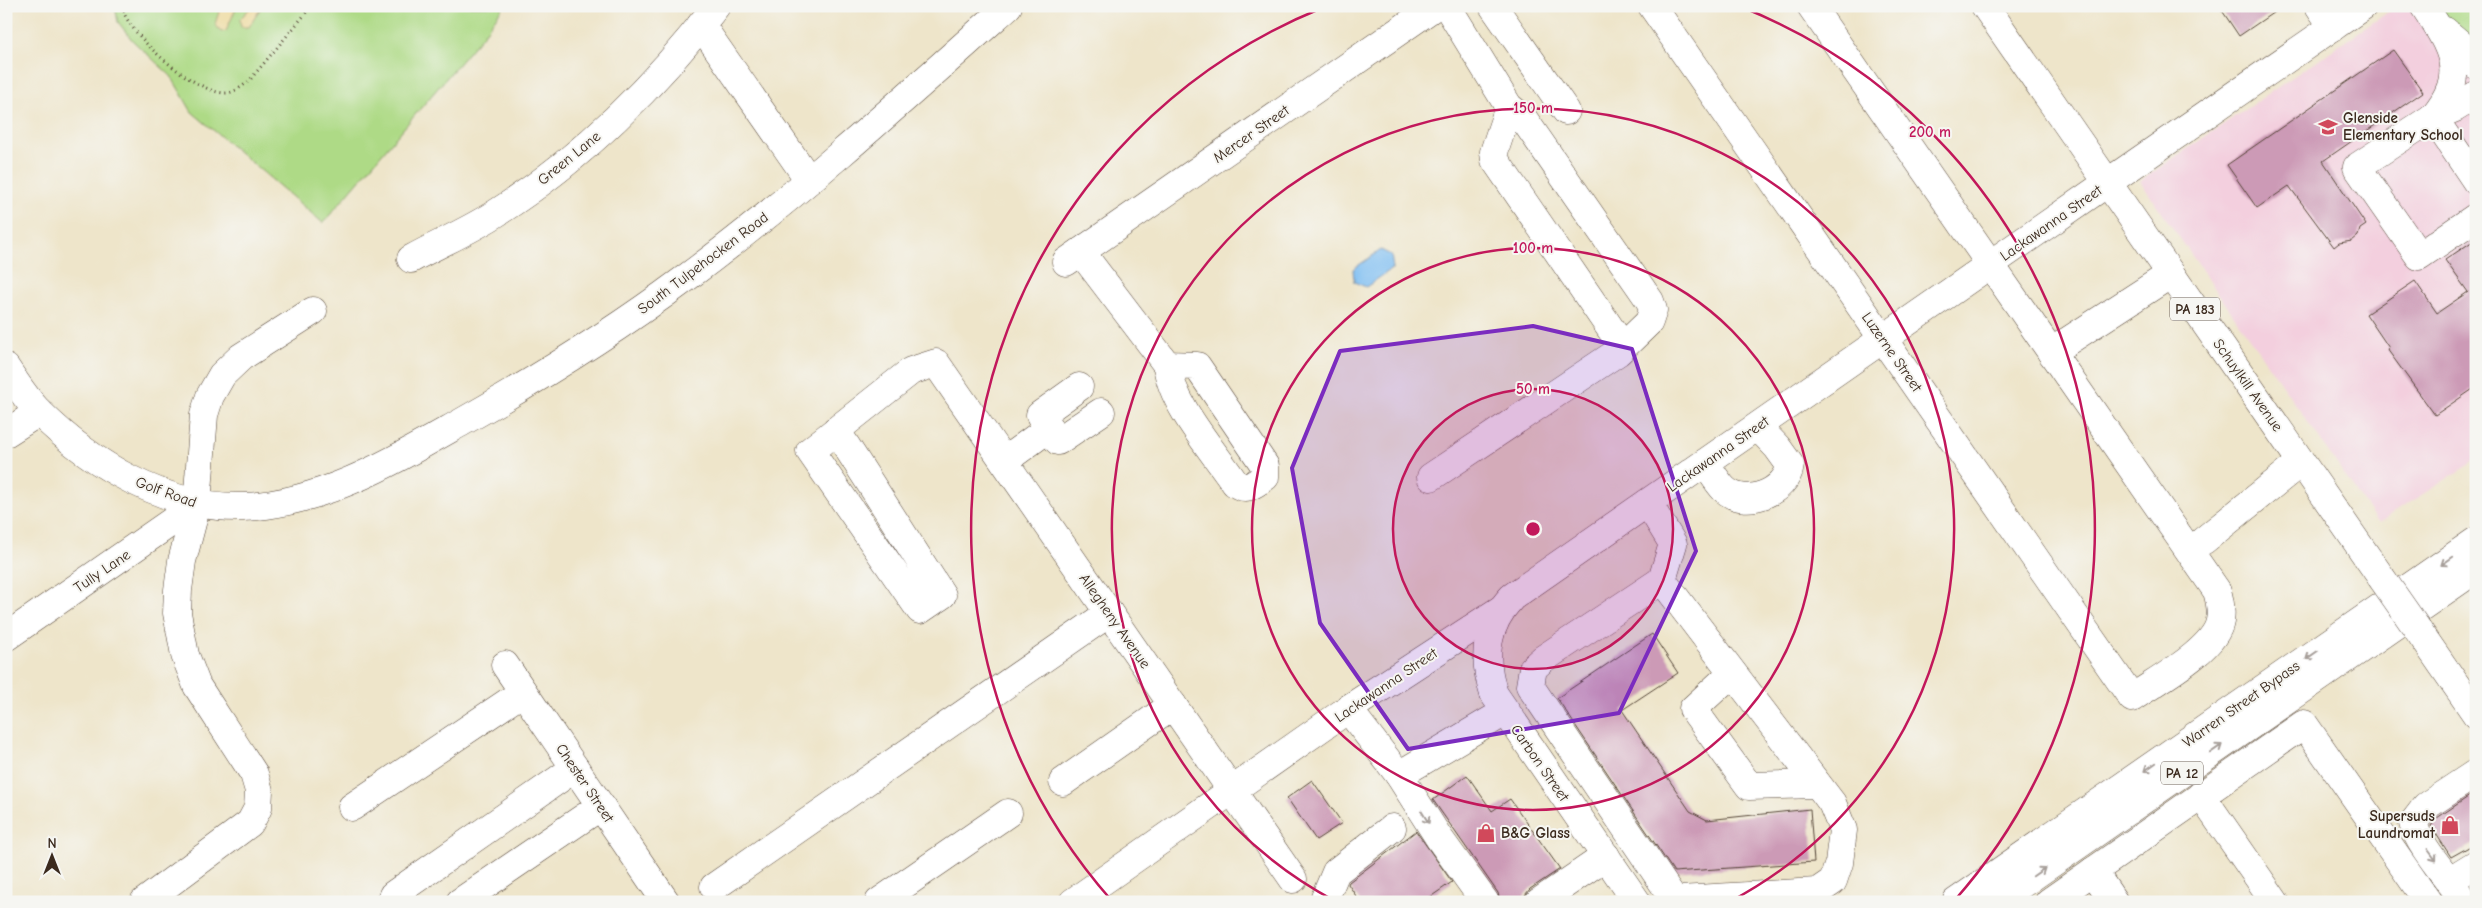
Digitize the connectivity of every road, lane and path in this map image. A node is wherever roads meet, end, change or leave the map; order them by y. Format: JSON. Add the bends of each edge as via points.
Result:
{"nodes":[{"id":1,"x":122,"y":6,"type":"edge"},
{"id":2,"x":312,"y":6,"type":"edge"},
{"id":3,"x":1008,"y":6,"type":"edge"},
{"id":4,"x":1435,"y":6,"type":"edge"},
{"id":5,"x":1447,"y":6,"type":"edge"},
{"id":6,"x":1494,"y":6,"type":"edge"},
{"id":7,"x":1652,"y":6,"type":"edge"},
{"id":8,"x":1811,"y":6,"type":"edge"},
{"id":9,"x":1985,"y":6,"type":"edge"},
{"id":10,"x":2363,"y":6,"type":"edge"},
{"id":11,"x":2430,"y":15,"type":"edge"},
{"id":12,"x":708,"y":16,"type":"edge"},
{"id":13,"x":2326,"y":17,"type":"edge"},
{"id":14,"x":2476,"y":64,"type":"edge"},
{"id":15,"x":2476,"y":94,"type":"edge"},
{"id":16,"x":1509,"y":107,"type":"junction"},
{"id":17,"x":1566,"y":111,"type":"dead end"},
{"id":18,"x":2433,"y":117,"type":"junction"},
{"id":19,"x":810,"y":180,"type":"junction"},
{"id":20,"x":2476,"y":181,"type":"edge"},
{"id":21,"x":2108,"y":183,"type":"junction"},
{"id":22,"x":2476,"y":217,"type":"edge"},
{"id":23,"x":411,"y":259,"type":"dead end"},
{"id":24,"x":1991,"y":265,"type":"junction"},
{"id":25,"x":2171,"y":274,"type":"junction"},
{"id":26,"x":313,"y":311,"type":"dead end"},
{"id":27,"x":1884,"y":340,"type":"junction"},
{"id":28,"x":1623,"y":347,"type":"junction"},
{"id":29,"x":2051,"y":352,"type":"junction"},
{"id":30,"x":1167,"y":365,"type":"dead end"},
{"id":31,"x":6,"y":368,"type":"edge"},
{"id":32,"x":1079,"y":387,"type":"dead end"},
{"id":33,"x":39,"y":412,"type":"junction"},
{"id":34,"x":1101,"y":412,"type":"dead end"},
{"id":35,"x":1758,"y":427,"type":"junction"},
{"id":36,"x":1049,"y":428,"type":"junction"},
{"id":37,"x":836,"y":430,"type":"junction"},
{"id":38,"x":6,"y":433,"type":"edge"},
{"id":39,"x":1004,"y":461,"type":"junction"},
{"id":40,"x":2300,"y":462,"type":"junction"},
{"id":41,"x":1705,"y":463,"type":"junction"},
{"id":42,"x":365,"y":474,"type":"joint"},
{"id":43,"x":1431,"y":477,"type":"dead end"},
{"id":44,"x":1648,"y":503,"type":"junction"},
{"id":45,"x":197,"y":504,"type":"junction"},
{"id":46,"x":2203,"y":541,"type":"dead end"},
{"id":47,"x":2476,"y":541,"type":"edge"},
{"id":48,"x":2476,"y":569,"type":"edge"},
{"id":49,"x":1662,"y":580,"type":"junction"},
{"id":50,"x":1500,"y":610,"type":"junction"},
{"id":51,"x":1109,"y":613,"type":"junction"},
{"id":52,"x":6,"y":637,"type":"edge"},
{"id":53,"x":505,"y":665,"type":"dead end"},
{"id":54,"x":1732,"y":672,"type":"junction"},
{"id":55,"x":523,"y":692,"type":"junction"},
{"id":56,"x":1173,"y":705,"type":"junction"},
{"id":57,"x":1348,"y":709,"type":"junction"},
{"id":58,"x":1505,"y":712,"type":"junction"},
{"id":59,"x":2476,"y":714,"type":"edge"},
{"id":60,"x":575,"y":768,"type":"junction"},
{"id":61,"x":2476,"y":773,"type":"edge"},
{"id":62,"x":1399,"y":775,"type":"junction"},
{"id":63,"x":1063,"y":782,"type":"dead end"},
{"id":64,"x":1817,"y":784,"type":"junction"},
{"id":65,"x":1232,"y":791,"type":"junction"},
{"id":66,"x":2201,"y":796,"type":"junction"},
{"id":67,"x":601,"y":806,"type":"junction"},
{"id":68,"x":352,"y":807,"type":"dead end"},
{"id":69,"x":1008,"y":813,"type":"dead end"},
{"id":70,"x":1392,"y":828,"type":"dead end"},
{"id":71,"x":1606,"y":856,"type":"junction"},
{"id":72,"x":2476,"y":864,"type":"edge"},
{"id":73,"x":2093,"y":871,"type":"junction"},
{"id":74,"x":1294,"y":879,"type":"dead end"},
{"id":75,"x":714,"y":886,"type":"dead end"},
{"id":76,"x":2457,"y":891,"type":"edge"},
{"id":77,"x":1996,"y":896,"type":"edge"},
{"id":78,"x":2476,"y":898,"type":"edge"},
{"id":79,"x":1324,"y":901,"type":"edge"},
{"id":80,"x":144,"y":902,"type":"edge"},
{"id":81,"x":390,"y":902,"type":"edge"},
{"id":82,"x":460,"y":902,"type":"edge"},
{"id":83,"x":666,"y":902,"type":"edge"},
{"id":84,"x":879,"y":902,"type":"edge"},
{"id":85,"x":1073,"y":902,"type":"edge"},
{"id":86,"x":1485,"y":902,"type":"edge"},
{"id":87,"x":1539,"y":902,"type":"edge"},
{"id":88,"x":1638,"y":902,"type":"edge"},
{"id":89,"x":1956,"y":902,"type":"edge"},
{"id":90,"x":2050,"y":902,"type":"edge"},
{"id":91,"x":2114,"y":902,"type":"edge"},
{"id":92,"x":2274,"y":902,"type":"edge"},
{"id":93,"x":2428,"y":902,"type":"edge"},
{"id":94,"x":2469,"y":902,"type":"edge"}],
"edges":[{"from":1,"to":2,"type":"path","via":[[123,16],[136,34],[181,73],[225,93],[238,90],[249,81]]},
{"from":3,"to":19,"type":"main road","name":"South Tulpehocken Road"},
{"from":4,"to":30,"type":"main road","name":"Mercer Street","via":[[1074,257]]},
{"from":5,"to":16,"type":"main road"},
{"from":6,"to":17,"type":"main road"},
{"from":7,"to":27,"type":"main road","name":"Luzerne Street"},
{"from":8,"to":24,"type":"main road"},
{"from":9,"to":21,"type":"main road","name":"Schuylkill Avenue","number":"PA 183"},
{"from":10,"to":13,"type":"main road","name":"Lackawanna Street"},
{"from":11,"to":14,"type":"main road","via":[[2464,47]]},
{"from":11,"to":18,"type":"main road","via":[[2449,51],[2455,77],[2444,103]]},
{"from":12,"to":19,"type":"main road","name":"Green Lane"},
{"from":12,"to":23,"type":"main road","name":"Green Lane","via":[[636,100],[600,133],[498,212]]},
{"from":13,"to":21,"type":"main road","name":"Lackawanna Street"},
{"from":15,"to":18,"type":"main road"},
{"from":16,"to":28,"type":"main road","via":[[1494,152],[1495,160]]},
{"from":16,"to":28,"type":"main road","via":[[1523,118],[1650,301],[1653,310],[1650,322]]},
{"from":18,"to":20,"type":"main road"},
{"from":18,"to":22,"type":"main road","via":[[2357,167],[2419,256]]},
{"from":19,"to":42,"type":"main road","name":"South Tulpehocken Road","via":[[682,281],[606,335],[524,387]]},
{"from":21,"to":24,"type":"main road","name":"Lackawanna Street"},
{"from":21,"to":25,"type":"main road","name":"Schuylkill Avenue","number":"PA 183"},
{"from":24,"to":27,"type":"main road","name":"Lackawanna Street"},
{"from":24,"to":29,"type":"main road"},
{"from":25,"to":29,"type":"main road"},
{"from":25,"to":40,"type":"main road","name":"Schuylkill Avenue","number":"PA 183"},
{"from":26,"to":45,"type":"main road","via":[[241,358],[222,375],[204,415]]},
{"from":27,"to":29,"type":"main road","name":"Luzerne Street","via":[[2132,698],[2214,637],[2220,622],[2221,606],[2216,590]]},
{"from":27,"to":35,"type":"main road","name":"Lackawanna Street"},
{"from":28,"to":43,"type":"main road"},
{"from":31,"to":33,"type":"main road","name":"Golf Road"},
{"from":32,"to":36,"type":"main road","via":[[1040,415]]},
{"from":33,"to":38,"type":"main road"},
{"from":33,"to":45,"type":"main road","name":"Golf Road","via":[[76,443],[138,484]]},
{"from":34,"to":36,"type":"main road","via":[[1058,441]]},
{"from":35,"to":41,"type":"main road","name":"Lackawanna Street"},
{"from":35,"to":41,"type":"main road","via":[[1790,465],[1788,476],[1779,488],[1754,497],[1739,497],[1725,490]]},
{"from":36,"to":39,"type":"main road"},
{"from":37,"to":37,"type":"main road","via":[[810,451],[920,610],[942,594]]},
{"from":37,"to":39,"type":"main road","name":"Allegheny Avenue","via":[[911,371],[936,363]]},
{"from":39,"to":51,"type":"main road","name":"Allegheny Avenue"},
{"from":40,"to":46,"type":"main road"},
{"from":40,"to":59,"type":"main road","name":"Schuylkill Avenue","number":"PA 183","bridge":true},
{"from":41,"to":44,"type":"main road","name":"Lackawanna Street"},
{"from":42,"to":45,"type":"main road","name":"Golf Road","via":[[320,492],[287,500],[245,507]]},
{"from":44,"to":49,"type":"main road","via":[[1673,544]]},
{"from":44,"to":50,"type":"main road","name":"Lackawanna Street","via":[[1512,597]]},
{"from":45,"to":52,"type":"main road","name":"Tully Lane"},
{"from":45,"to":80,"type":"main road","via":[[182,561],[177,613],[197,686],[254,774],[259,791],[258,808],[250,823]]},
{"from":47,"to":77,"type":"main road","name":"Warren Street Bypass","number":"PA 12","one_way":true},
{"from":77,"to":48,"type":"main road","name":"Warren Street Bypass","number":"PA 12","one_way":true},
{"from":49,"to":54,"type":"main road"},
{"from":49,"to":64,"type":"main road","via":[[1543,659],[1533,668],[1530,686],[1673,898],[1816,892],[1832,881],[1840,863],[1843,830],[1832,803]]},
{"from":50,"to":57,"type":"main road","name":"Lackawanna Street"},
{"from":50,"to":58,"type":"main road","name":"Carbon Street","via":[[1491,628],[1487,659],[1494,694]]},
{"from":51,"to":56,"type":"main road","name":"Allegheny Avenue"},
{"from":51,"to":75,"type":"main road"},
{"from":53,"to":55,"type":"main road","name":"Chester Street"},
{"from":54,"to":64,"type":"main road"},
{"from":54,"to":64,"type":"main road","via":[[1693,709],[1748,786]]},
{"from":55,"to":60,"type":"main road","name":"Chester Street"},
{"from":55,"to":68,"type":"main road"},
{"from":56,"to":63,"type":"main road"},
{"from":56,"to":65,"type":"main road","name":"Allegheny Avenue"},
{"from":57,"to":62,"type":"main road"},
{"from":57,"to":65,"type":"main road","name":"Lackawanna Street"},
{"from":58,"to":62,"type":"main road"},
{"from":58,"to":71,"type":"main road","name":"Carbon Street"},
{"from":60,"to":67,"type":"main road","name":"Chester Street"},
{"from":60,"to":81,"type":"main road","via":[[393,895]]},
{"from":61,"to":76,"type":"main road","one_way":true,"via":[[2426,806],[2413,823],[2416,835]]},
{"from":62,"to":86,"type":"main road","one_way":true,"via":[[1438,838]]},
{"from":65,"to":74,"type":"main road","name":"Allegheny Avenue"},
{"from":65,"to":85,"type":"main road","name":"Lackawanna Street"},
{"from":66,"to":73,"type":"main road"},
{"from":66,"to":92,"type":"main road"},
{"from":66,"to":93,"type":"main road","via":[[2304,724]]},
{"from":67,"to":82,"type":"main road"},
{"from":67,"to":83,"type":"main road","name":"Chester Street"},
{"from":69,"to":84,"type":"main road"},
{"from":70,"to":79,"type":"main road","via":[[1336,872]]},
{"from":71,"to":87,"type":"main road"},
{"from":71,"to":88,"type":"main road","name":"Carbon Street"},
{"from":72,"to":76,"type":"main road"},
{"from":73,"to":90,"type":"main road"},
{"from":73,"to":91,"type":"main road"},
{"from":77,"to":89,"type":"main road","name":"Warren Street Bypass","number":"PA 12"},
{"from":78,"to":94,"type":"main road"}]}
